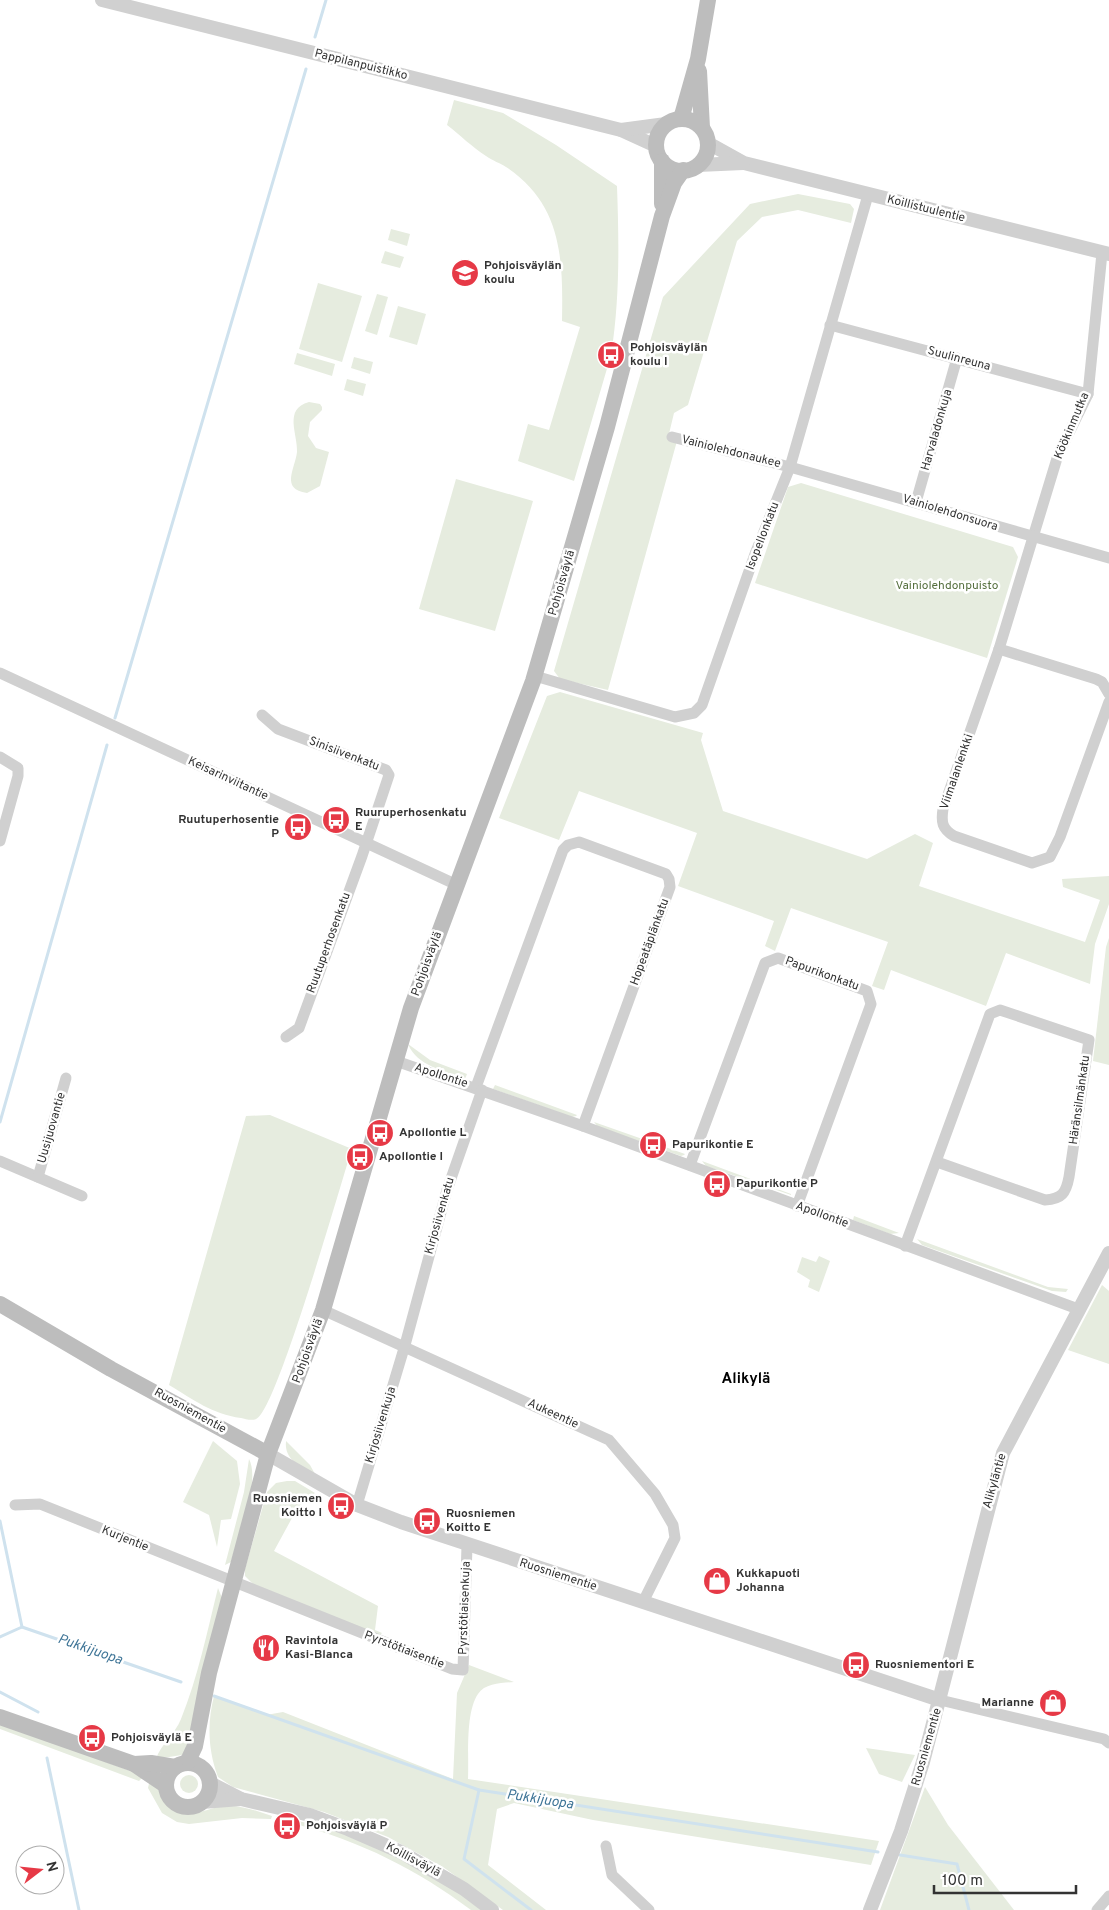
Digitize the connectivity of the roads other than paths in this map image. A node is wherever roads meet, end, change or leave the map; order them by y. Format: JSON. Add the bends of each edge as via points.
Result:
{"nodes":[{"id":1,"x":102,"y":0,"type":"edge"},
{"id":2,"x":708,"y":0,"type":"edge"},
{"id":3,"x":698,"y":59,"type":"junction"},
{"id":4,"x":673,"y":122,"type":"junction"},
{"id":5,"x":620,"y":130,"type":"junction"},
{"id":6,"x":705,"y":136,"type":"junction"},
{"id":7,"x":659,"y":153,"type":"junction"},
{"id":8,"x":744,"y":163,"type":"junction"},
{"id":9,"x":691,"y":167,"type":"junction"},
{"id":10,"x":868,"y":195,"type":"junction"},
{"id":11,"x":662,"y":216,"type":"junction"},
{"id":12,"x":1105,"y":254,"type":"edge"},
{"id":13,"x":830,"y":325,"type":"junction"},
{"id":14,"x":957,"y":358,"type":"junction"},
{"id":15,"x":1088,"y":394,"type":"junction"},
{"id":16,"x":672,"y":437,"type":"dead end"},
{"id":17,"x":790,"y":467,"type":"junction"},
{"id":18,"x":916,"y":502,"type":"junction"},
{"id":19,"x":1035,"y":538,"type":"junction"},
{"id":20,"x":1109,"y":558,"type":"edge"},
{"id":21,"x":999,"y":648,"type":"junction"},
{"id":22,"x":0,"y":673,"type":"edge"},
{"id":23,"x":535,"y":676,"type":"junction"},
{"id":24,"x":1109,"y":694,"type":"edge"},
{"id":25,"x":1109,"y":702,"type":"edge"},
{"id":26,"x":262,"y":715,"type":"dead end"},
{"id":27,"x":0,"y":757,"type":"edge"},
{"id":28,"x":0,"y":841,"type":"edge"},
{"id":29,"x":366,"y":843,"type":"junction"},
{"id":30,"x":457,"y":885,"type":"junction"},
{"id":31,"x":286,"y":1037,"type":"dead end"},
{"id":32,"x":396,"y":1061,"type":"junction"},
{"id":33,"x":66,"y":1078,"type":"dead end"},
{"id":34,"x":479,"y":1088,"type":"junction"},
{"id":35,"x":583,"y":1126,"type":"junction"},
{"id":36,"x":0,"y":1161,"type":"edge"},
{"id":37,"x":937,"y":1162,"type":"junction"},
{"id":38,"x":690,"y":1165,"type":"junction"},
{"id":39,"x":38,"y":1177,"type":"junction"},
{"id":40,"x":82,"y":1196,"type":"dead end"},
{"id":41,"x":797,"y":1206,"type":"junction"},
{"id":42,"x":905,"y":1246,"type":"junction"},
{"id":43,"x":1109,"y":1253,"type":"edge"},
{"id":44,"x":0,"y":1304,"type":"edge"},
{"id":45,"x":1078,"y":1309,"type":"junction"},
{"id":46,"x":322,"y":1310,"type":"junction"},
{"id":47,"x":405,"y":1345,"type":"junction"},
{"id":48,"x":268,"y":1454,"type":"junction"},
{"id":49,"x":357,"y":1505,"type":"junction"},
{"id":50,"x":15,"y":1506,"type":"dead end"},
{"id":51,"x":467,"y":1546,"type":"junction"},
{"id":52,"x":234,"y":1583,"type":"junction"},
{"id":53,"x":643,"y":1602,"type":"junction"},
{"id":54,"x":463,"y":1670,"type":"joint"},
{"id":55,"x":940,"y":1700,"type":"junction"},
{"id":56,"x":202,"y":1715,"type":"junction"},
{"id":57,"x":0,"y":1717,"type":"edge"},
{"id":58,"x":1109,"y":1743,"type":"edge"},
{"id":59,"x":134,"y":1764,"type":"junction"},
{"id":60,"x":181,"y":1765,"type":"junction"},
{"id":61,"x":207,"y":1776,"type":"junction"},
{"id":62,"x":165,"y":1785,"type":"junction"},
{"id":63,"x":241,"y":1799,"type":"junction"},
{"id":64,"x":202,"y":1802,"type":"junction"},
{"id":65,"x":606,"y":1846,"type":"dead end"},
{"id":66,"x":1109,"y":1896,"type":"edge"},
{"id":67,"x":492,"y":1910,"type":"edge"},
{"id":68,"x":649,"y":1910,"type":"edge"},
{"id":69,"x":870,"y":1910,"type":"edge"},
{"id":70,"x":1097,"y":1910,"type":"edge"}],
"edges":[{"from":1,"to":5,"type":"street","name":"Pappilanpuistikko"},
{"from":2,"to":3,"type":"main road"},
{"from":3,"to":4,"type":"main road"},
{"from":3,"to":6,"type":"main road"},
{"from":4,"to":5,"type":"street","name":"Pappilanpuistikko"},
{"from":4,"to":6,"type":"main road","via":[[689,120]]},
{"from":4,"to":7,"type":"main road","via":[[660,130]]},
{"from":5,"to":7,"type":"street","name":"Pappilanpuistikko"},
{"from":6,"to":8,"type":"street","name":"Koillistuulentie"},
{"from":6,"to":9,"type":"main road","via":[[704,158]]},
{"from":7,"to":9,"type":"main road","via":[[668,166]]},
{"from":7,"to":11,"type":"main road","name":"Pohjoisväylä"},
{"from":8,"to":9,"type":"street","name":"Koillistuulentie"},
{"from":8,"to":10,"type":"street","name":"Koillistuulentie"},
{"from":9,"to":11,"type":"main road","name":"Pohjoisväylä","via":[[674,183]]},
{"from":10,"to":12,"type":"street","name":"Koillistuulentie"},
{"from":10,"to":13,"type":"street","name":"Isopellonkatu"},
{"from":11,"to":23,"type":"main road","name":"Pohjoisväylä","via":[[607,427]]},
{"from":12,"to":15,"type":"street","name":"Köökinmutka"},
{"from":13,"to":14,"type":"street","name":"Suulinreuna"},
{"from":13,"to":17,"type":"street","name":"Isopellonkatu"},
{"from":14,"to":15,"type":"street","name":"Suulinreuna"},
{"from":14,"to":18,"type":"street","name":"Harvaladonkuja"},
{"from":15,"to":19,"type":"street","name":"Köökinmutka","via":[[1058,455]]},
{"from":16,"to":17,"type":"street","name":"Vainiolehdonaukee"},
{"from":17,"to":18,"type":"street","name":"Vainiolehdonsuora"},
{"from":17,"to":23,"type":"street","name":"Isopellonkatu","via":[[755,554],[702,705],[694,713],[675,717]]},
{"from":18,"to":19,"type":"street","name":"Vainiolehdonsuora"},
{"from":19,"to":20,"type":"street","name":"Vainiolehdonsuora"},
{"from":19,"to":21,"type":"street","name":"Viimalanlenkki"},
{"from":21,"to":24,"type":"street","via":[[1096,679],[1102,682]]},
{"from":21,"to":25,"type":"street","name":"Viimalanlenkki","via":[[943,809],[941,821],[946,831],[954,836],[1032,863],[1050,858]]},
{"from":22,"to":29,"type":"street","name":"Keisarinviitantie"},
{"from":23,"to":30,"type":"main road","name":"Pohjoisväylä"},
{"from":26,"to":29,"type":"street","name":"Sinisiivenkatu","via":[[278,729],[386,770],[389,776],[386,789]]},
{"from":27,"to":28,"type":"street","via":[[18,768]]},
{"from":29,"to":30,"type":"street","name":"Keisarinviitantie"},
{"from":29,"to":31,"type":"street","name":"Ruutuperhosenkatu","via":[[299,1028]]},
{"from":30,"to":32,"type":"main road","name":"Pohjoisväylä","via":[[411,1008]]},
{"from":32,"to":34,"type":"street","name":"Apollontie"},
{"from":32,"to":46,"type":"main road","name":"Pohjoisväylä"},
{"from":33,"to":39,"type":"street","name":"Uusijuovantie"},
{"from":34,"to":35,"type":"street","name":"Apollontie"},
{"from":34,"to":35,"type":"street","name":"Hopeatäplänkatu","via":[[563,850],[579,842],[588,845],[666,874],[670,887]]},
{"from":34,"to":47,"type":"street","name":"Kirjosiivenkatu","via":[[447,1190]]},
{"from":35,"to":38,"type":"street","name":"Apollontie"},
{"from":36,"to":39,"type":"street"},
{"from":37,"to":37,"type":"street","name":"Häränsilmänkatu","via":[[990,1014],[1000,1010],[1088,1040],[1066,1192],[1057,1200],[1045,1200]]},
{"from":37,"to":42,"type":"street","name":"Häränsilmänkatu"},
{"from":38,"to":41,"type":"street","name":"Apollontie"},
{"from":38,"to":41,"type":"street","name":"Papurikonkatu","via":[[765,963],[778,958],[867,991],[871,1004]]},
{"from":39,"to":40,"type":"street"},
{"from":41,"to":42,"type":"street","name":"Apollontie"},
{"from":42,"to":45,"type":"street","name":"Apollontie"},
{"from":43,"to":45,"type":"street","name":"Alikyläntie"},
{"from":44,"to":48,"type":"main road","name":"Ruosniementie","via":[[111,1369]]},
{"from":45,"to":55,"type":"street","name":"Alikyläntie","via":[[1003,1453]]},
{"from":46,"to":47,"type":"street","name":"Aukeentie"},
{"from":46,"to":48,"type":"main road","name":"Pohjoisväylä"},
{"from":47,"to":49,"type":"street","name":"Kirjosiivenkuja"},
{"from":47,"to":53,"type":"street","name":"Aukeentie","via":[[609,1440],[655,1494],[673,1525],[675,1538]]},
{"from":48,"to":49,"type":"street","name":"Ruosniementie"},
{"from":48,"to":52,"type":"main road","name":"Pohjoisväylä"},
{"from":49,"to":51,"type":"street","name":"Ruosniementie"},
{"from":50,"to":52,"type":"street","name":"Kurjentie","via":[[40,1504]]},
{"from":51,"to":53,"type":"street","name":"Ruosniementie"},
{"from":51,"to":54,"type":"street","name":"Pyrstötiaisenkuja"},
{"from":52,"to":54,"type":"street","name":"Pyrstötiaisentie","via":[[452,1669]]},
{"from":52,"to":56,"type":"main road","name":"Pohjoisväylä","via":[[209,1673]]},
{"from":53,"to":55,"type":"street","name":"Ruosniementie"},
{"from":55,"to":58,"type":"street","via":[[1065,1729]]},
{"from":55,"to":69,"type":"street","name":"Ruosniementie","via":[[904,1822]]},
{"from":56,"to":60,"type":"main road","name":"Pohjoisväylä","via":[[194,1746]]},
{"from":56,"to":61,"type":"main road","name":"Pohjoisväylä"},
{"from":57,"to":59,"type":"main road"},
{"from":59,"to":60,"type":"main road"},
{"from":59,"to":62,"type":"main road"},
{"from":60,"to":61,"type":"main road","via":[[200,1766]]},
{"from":60,"to":62,"type":"main road","via":[[166,1778]]},
{"from":61,"to":63,"type":"street","name":"Koillisväylä"},
{"from":61,"to":64,"type":"main road","via":[[207,1797]]},
{"from":62,"to":64,"type":"main road","via":[[169,1797],[178,1805],[191,1807]]},
{"from":63,"to":64,"type":"street","name":"Koillisväylä"},
{"from":63,"to":67,"type":"street","name":"Koillisväylä","via":[[348,1829],[400,1852],[464,1889]]},
{"from":65,"to":68,"type":"street","via":[[612,1875]]},
{"from":66,"to":70,"type":"street"}]}
